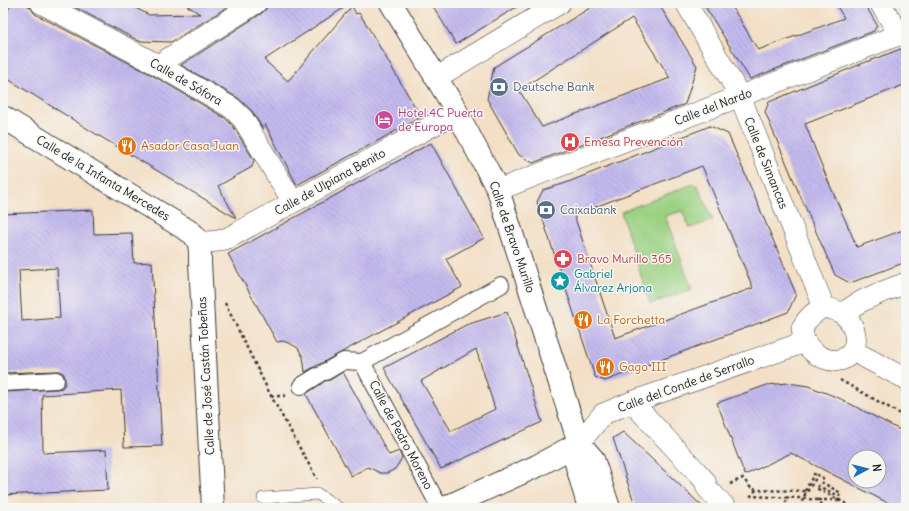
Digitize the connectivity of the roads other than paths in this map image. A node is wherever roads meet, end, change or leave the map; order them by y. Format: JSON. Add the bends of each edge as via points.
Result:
{"nodes":[{"id":1,"x":41,"y":3,"type":"edge"},
{"id":2,"x":256,"y":3,"type":"edge"},
{"id":3,"x":391,"y":3,"type":"edge"},
{"id":4,"x":560,"y":3,"type":"edge"},
{"id":5,"x":686,"y":3,"type":"edge"},
{"id":6,"x":880,"y":3,"type":"edge"},
{"id":7,"x":903,"y":33,"type":"edge"},
{"id":8,"x":158,"y":65,"type":"junction"},
{"id":9,"x":436,"y":78,"type":"junction"},
{"id":10,"x":740,"y":96,"type":"junction"},
{"id":11,"x":457,"y":112,"type":"junction"},
{"id":12,"x":3,"y":117,"type":"edge"},
{"id":13,"x":498,"y":190,"type":"junction"},
{"id":14,"x":293,"y":202,"type":"junction"},
{"id":15,"x":199,"y":243,"type":"junction"},
{"id":16,"x":906,"y":283,"type":"edge"},
{"id":17,"x":501,"y":285,"type":"dead end"},
{"id":18,"x":824,"y":307,"type":"junction"},
{"id":19,"x":843,"y":314,"type":"junction"},
{"id":20,"x":805,"y":342,"type":"junction"},
{"id":21,"x":853,"y":351,"type":"junction"},
{"id":22,"x":362,"y":362,"type":"junction"},
{"id":23,"x":906,"y":379,"type":"edge"},
{"id":24,"x":56,"y":380,"type":"dead end"},
{"id":25,"x":3,"y":382,"type":"edge"},
{"id":26,"x":301,"y":386,"type":"dead end"},
{"id":27,"x":632,"y":402,"type":"junction"},
{"id":28,"x":579,"y":443,"type":"junction"},
{"id":29,"x":705,"y":481,"type":"junction"},
{"id":30,"x":263,"y":498,"type":"dead end"},
{"id":31,"x":741,"y":504,"type":"edge"},
{"id":32,"x":213,"y":508,"type":"edge"},
{"id":33,"x":339,"y":508,"type":"edge"},
{"id":34,"x":440,"y":508,"type":"edge"},
{"id":35,"x":444,"y":508,"type":"edge"},
{"id":36,"x":589,"y":508,"type":"edge"},
{"id":37,"x":609,"y":508,"type":"edge"},
{"id":38,"x":726,"y":508,"type":"edge"}],
"edges":[{"from":1,"to":8,"type":"street","name":"Calle de Sófora"},
{"from":2,"to":8,"type":"street"},
{"from":3,"to":9,"type":"street","name":"Calle de Bravo Murillo"},
{"from":4,"to":9,"type":"street"},
{"from":5,"to":10,"type":"street","name":"Calle de Simancas"},
{"from":6,"to":7,"type":"street"},
{"from":7,"to":10,"type":"street","name":"Calle del Nardo"},
{"from":8,"to":14,"type":"street","name":"Calle de Sófora","via":[[238,113]]},
{"from":9,"to":11,"type":"street","name":"Calle de Bravo Murillo"},
{"from":10,"to":13,"type":"street","name":"Calle del Nardo"},
{"from":10,"to":18,"type":"street","name":"Calle de Simancas"},
{"from":11,"to":13,"type":"street","name":"Calle de Bravo Murillo"},
{"from":11,"to":14,"type":"street","name":"Calle de Ulpiana Benito"},
{"from":12,"to":15,"type":"street","name":"Calle de la Infanta Mercedes","via":[[192,233]]},
{"from":13,"to":28,"type":"street","name":"Calle de Bravo Murillo"},
{"from":14,"to":15,"type":"street","name":"Calle de Ulpiana Benito","via":[[228,238]]},
{"from":15,"to":32,"type":"street","name":"Calle de José Castán Tobeñas"},
{"from":16,"to":19,"type":"street","via":[[876,295]]},
{"from":17,"to":22,"type":"street"},
{"from":18,"to":19,"type":"street"},
{"from":18,"to":20,"type":"street","via":[[807,318],[802,328]]},
{"from":19,"to":21,"type":"street","via":[[852,324],[856,336]]},
{"from":20,"to":21,"type":"street","via":[[816,355],[828,360],[843,359]]},
{"from":20,"to":27,"type":"street","name":"Calle del Conde de Serrallo"},
{"from":21,"to":23,"type":"street"},
{"from":22,"to":26,"type":"street","via":[[344,361]]},
{"from":22,"to":34,"type":"street","name":"Calle de Pedro Moreno"},
{"from":24,"to":25,"type":"street"},
{"from":27,"to":28,"type":"street","name":"Calle del Conde de Serrallo","via":[[603,414]]},
{"from":27,"to":29,"type":"street"},
{"from":28,"to":35,"type":"street","via":[[537,466]]},
{"from":28,"to":36,"type":"street","name":"Calle de Bravo Murillo","via":[[576,463]]},
{"from":28,"to":37,"type":"street","name":"Calle de Bravo Murillo","via":[[593,459]]},
{"from":29,"to":31,"type":"street"},
{"from":29,"to":38,"type":"street","via":[[707,488]]},
{"from":30,"to":33,"type":"lane","via":[[318,494]]}]}
